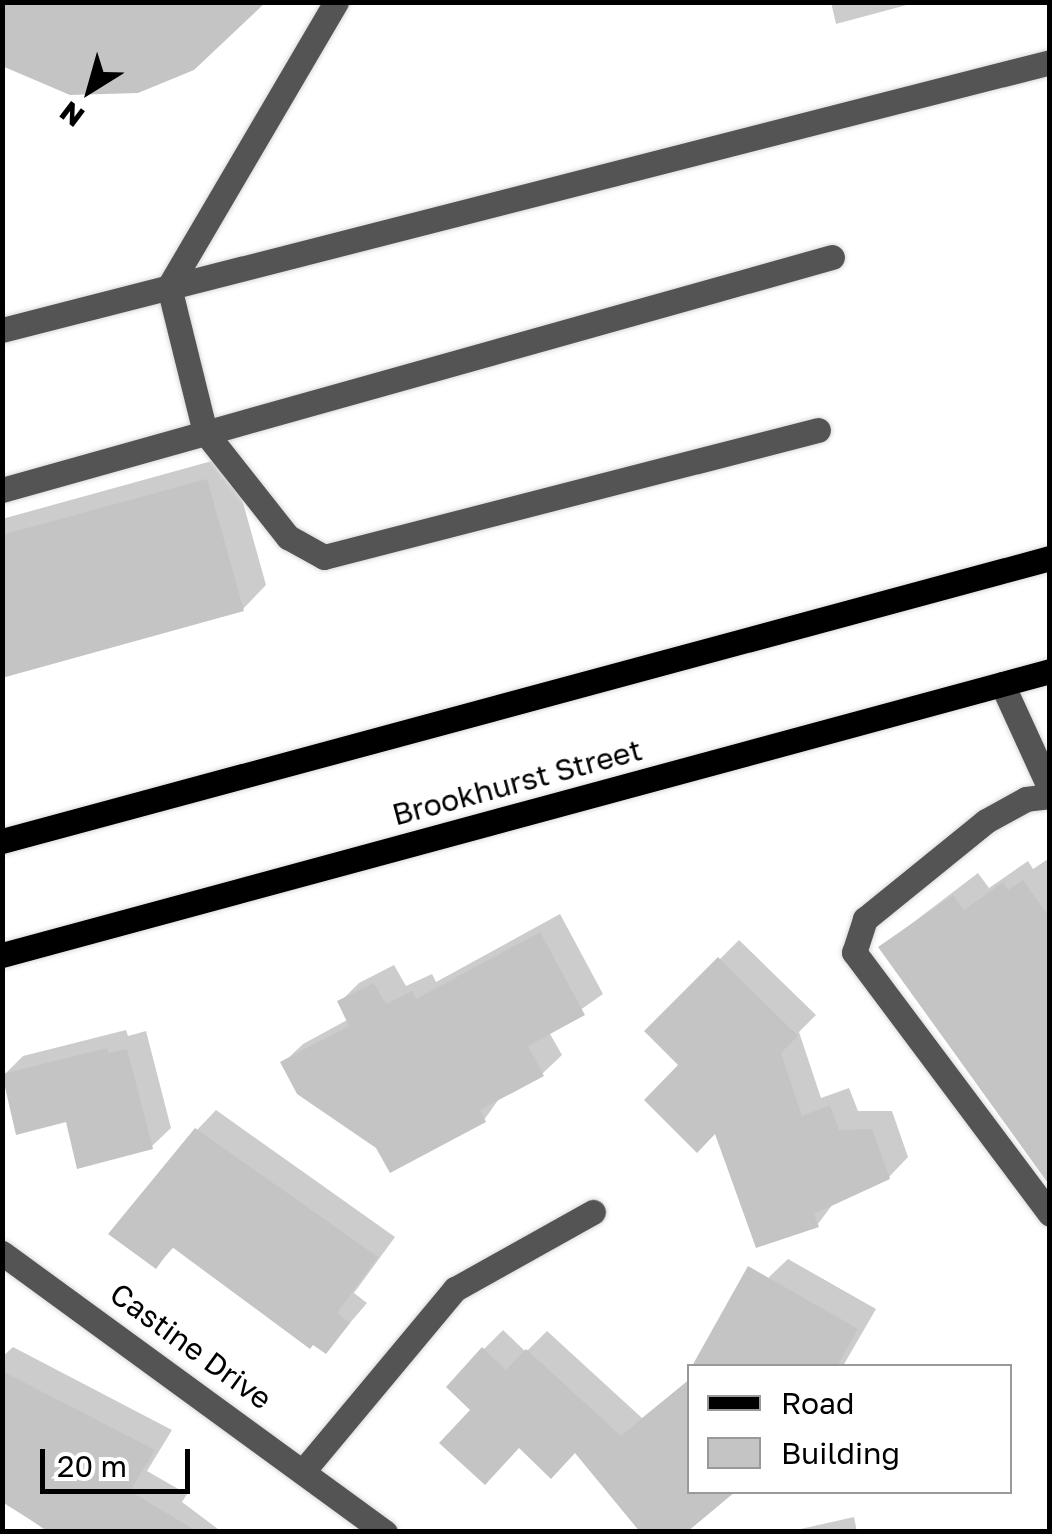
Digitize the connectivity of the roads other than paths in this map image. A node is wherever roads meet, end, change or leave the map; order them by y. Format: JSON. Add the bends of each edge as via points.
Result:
{"nodes":[{"id":1,"x":336,"y":2,"type":"edge"},
{"id":2,"x":1050,"y":62,"type":"edge"},
{"id":3,"x":832,"y":258,"type":"dead end"},
{"id":4,"x":169,"y":287,"type":"junction"},
{"id":5,"x":2,"y":330,"type":"edge"},
{"id":6,"x":818,"y":430,"type":"dead end"},
{"id":7,"x":205,"y":432,"type":"junction"},
{"id":8,"x":2,"y":490,"type":"edge"},
{"id":9,"x":1050,"y":558,"type":"edge"},
{"id":10,"x":1050,"y":671,"type":"edge"},
{"id":11,"x":1002,"y":684,"type":"junction"},
{"id":12,"x":1050,"y":792,"type":"edge"},
{"id":13,"x":2,"y":841,"type":"edge"},
{"id":14,"x":2,"y":956,"type":"edge"},
{"id":15,"x":593,"y":1212,"type":"dead end"},
{"id":16,"x":1050,"y":1214,"type":"edge"},
{"id":17,"x":2,"y":1253,"type":"edge"},
{"id":18,"x":304,"y":1470,"type":"junction"},
{"id":19,"x":385,"y":1532,"type":"edge"}],
"edges":[{"from":1,"to":4,"type":"street"},
{"from":2,"to":4,"type":"street"},
{"from":3,"to":7,"type":"street"},
{"from":4,"to":5,"type":"street"},
{"from":4,"to":7,"type":"street"},
{"from":6,"to":7,"type":"street","via":[[324,557],[288,537]]},
{"from":7,"to":8,"type":"street"},
{"from":9,"to":13,"type":"main road"},
{"from":10,"to":11,"type":"main road","name":"Brookhurst Street"},
{"from":11,"to":12,"type":"street"},
{"from":11,"to":14,"type":"main road","name":"Brookhurst Street"},
{"from":12,"to":16,"type":"street","via":[[986,821],[865,919],[854,952]]},
{"from":15,"to":18,"type":"street","via":[[455,1289]]},
{"from":17,"to":18,"type":"street","name":"Castine Drive"},
{"from":18,"to":19,"type":"street","name":"Castine Drive"}]}
